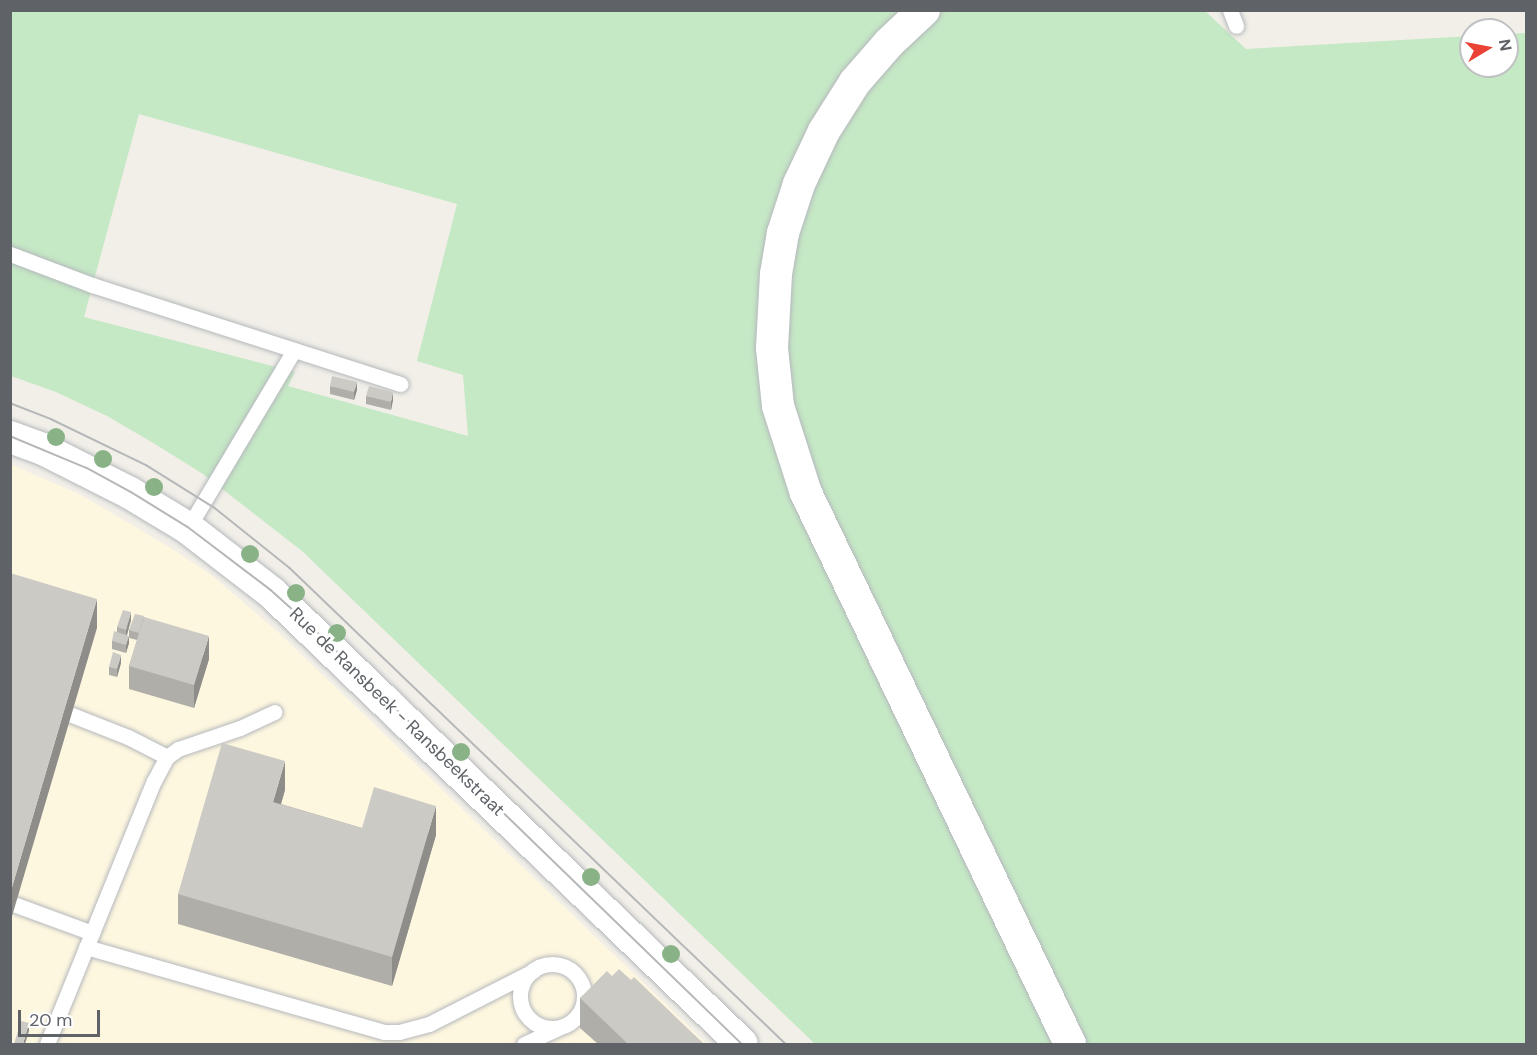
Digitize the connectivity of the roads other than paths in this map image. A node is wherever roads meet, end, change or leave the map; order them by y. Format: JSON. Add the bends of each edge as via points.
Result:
{"nodes":[{"id":1,"x":924,"y":10,"type":"edge"},
{"id":2,"x":1230,"y":10,"type":"edge"},
{"id":3,"x":1236,"y":26,"type":"dead end"},
{"id":4,"x":10,"y":254,"type":"edge"},
{"id":5,"x":294,"y":350,"type":"junction"},
{"id":6,"x":400,"y":384,"type":"dead end"},
{"id":7,"x":10,"y":437,"type":"edge"},
{"id":8,"x":188,"y":528,"type":"junction"},
{"id":9,"x":275,"y":712,"type":"dead end"},
{"id":10,"x":72,"y":715,"type":"edge"},
{"id":11,"x":167,"y":757,"type":"junction"},
{"id":12,"x":16,"y":905,"type":"edge"},
{"id":13,"x":93,"y":933,"type":"junction"},
{"id":14,"x":86,"y":948,"type":"junction"},
{"id":15,"x":533,"y":971,"type":"junction"},
{"id":16,"x":562,"y":1027,"type":"junction"},
{"id":17,"x":47,"y":1044,"type":"edge"},
{"id":18,"x":524,"y":1044,"type":"edge"},
{"id":19,"x":741,"y":1044,"type":"edge"},
{"id":20,"x":1070,"y":1044,"type":"edge"}],
"edges":[{"from":1,"to":20,"type":"street","via":[[855,82],[824,131],[799,184],[783,233],[775,284],[772,348],[778,406],[806,493]]},
{"from":2,"to":3,"type":"lane"},
{"from":4,"to":5,"type":"lane","via":[[92,285]]},
{"from":5,"to":6,"type":"lane"},
{"from":5,"to":8,"type":"lane"},
{"from":7,"to":8,"type":"street","name":"Rue de Ransbeek - Ransbeekstraat","via":[[87,469]]},
{"from":8,"to":19,"type":"street","name":"Rue de Ransbeek - Ransbeekstraat","via":[[272,593],[311,629]]},
{"from":9,"to":11,"type":"lane","via":[[178,749]]},
{"from":10,"to":11,"type":"lane"},
{"from":11,"to":13,"type":"lane","via":[[149,791]]},
{"from":12,"to":13,"type":"lane"},
{"from":13,"to":14,"type":"lane"},
{"from":14,"to":15,"type":"lane","via":[[384,1032],[429,1024]]},
{"from":14,"to":17,"type":"lane"},
{"from":15,"to":16,"type":"lane","via":[[521,990],[524,1012],[541,1026]]},
{"from":15,"to":16,"type":"lane","via":[[543,966],[565,967],[581,982],[584,1004],[579,1015]]},
{"from":16,"to":18,"type":"lane"}]}
